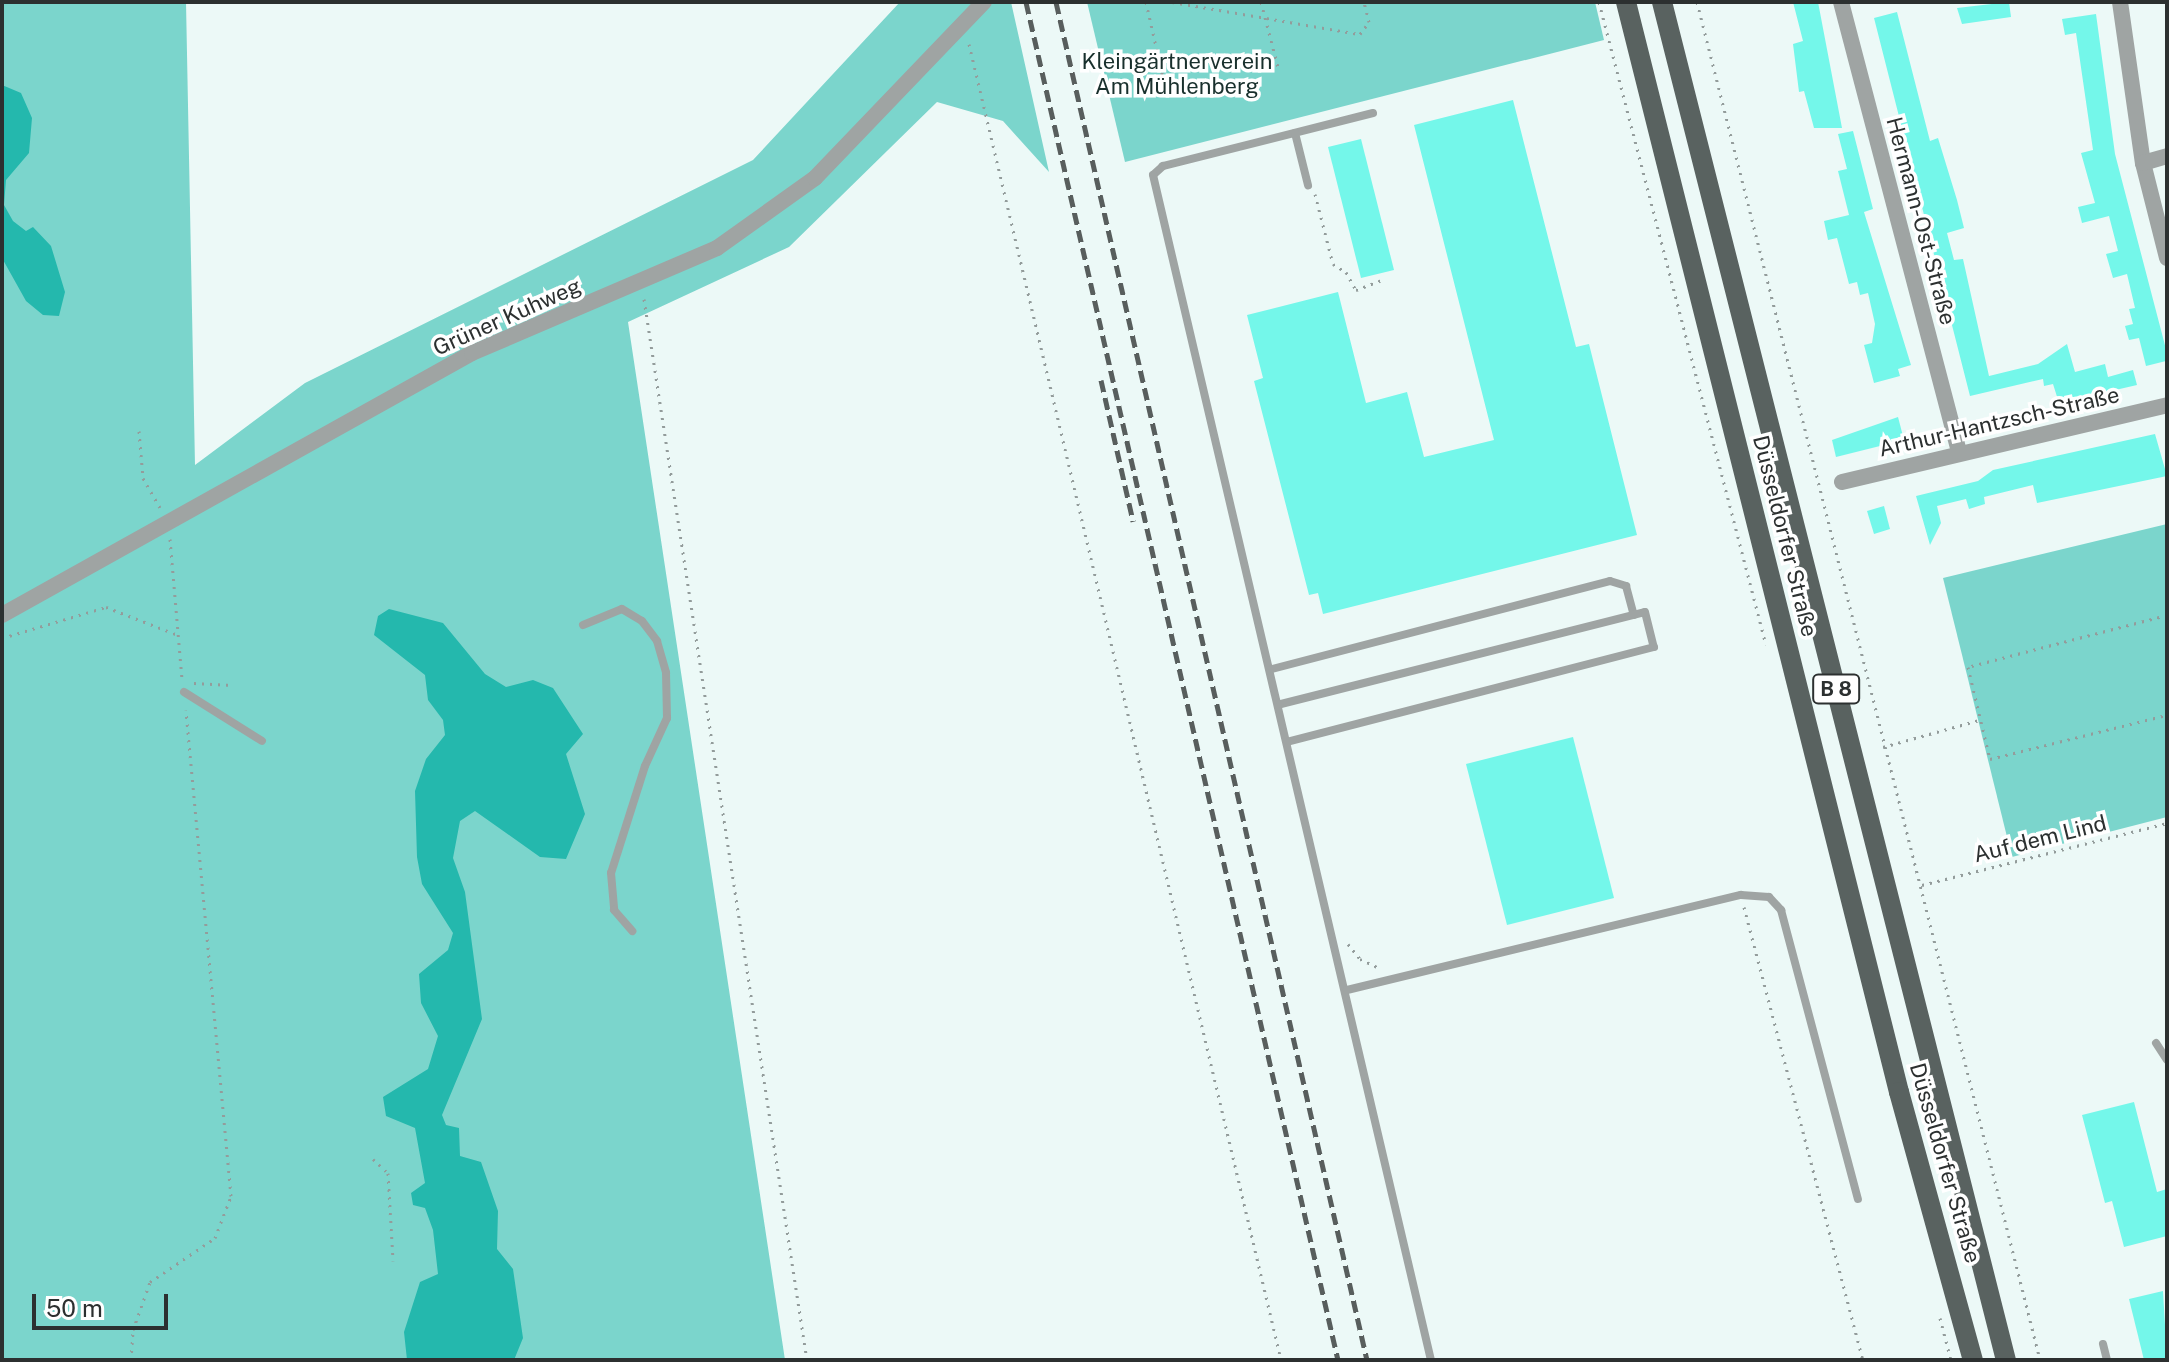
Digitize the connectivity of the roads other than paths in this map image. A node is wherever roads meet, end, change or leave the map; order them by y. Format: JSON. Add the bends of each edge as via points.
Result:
{"nodes":[{"id":1,"x":984,"y":2,"type":"edge"},
{"id":2,"x":1626,"y":2,"type":"edge"},
{"id":3,"x":1662,"y":2,"type":"edge"},
{"id":4,"x":1841,"y":2,"type":"edge"},
{"id":5,"x":2120,"y":2,"type":"edge"},
{"id":6,"x":1373,"y":113,"type":"dead end"},
{"id":7,"x":1295,"y":133,"type":"junction"},
{"id":8,"x":2167,"y":156,"type":"edge"},
{"id":9,"x":2143,"y":163,"type":"junction"},
{"id":10,"x":1308,"y":185,"type":"road end"},
{"id":11,"x":2167,"y":258,"type":"edge"},
{"id":12,"x":2167,"y":405,"type":"edge"},
{"id":13,"x":1959,"y":452,"type":"junction"},
{"id":14,"x":1842,"y":482,"type":"dead end"},
{"id":15,"x":2,"y":615,"type":"edge"},
{"id":16,"x":1634,"y":615,"type":"junction"},
{"id":17,"x":583,"y":625,"type":"dead end"},
{"id":18,"x":1272,"y":669,"type":"junction"},
{"id":19,"x":184,"y":692,"type":"road end"},
{"id":20,"x":1281,"y":704,"type":"junction"},
{"id":21,"x":262,"y":741,"type":"dead end"},
{"id":22,"x":1290,"y":741,"type":"junction"},
{"id":23,"x":632,"y":931,"type":"dead end"},
{"id":24,"x":1347,"y":990,"type":"junction"},
{"id":25,"x":2156,"y":1043,"type":"dead end"},
{"id":26,"x":2167,"y":1060,"type":"edge"},
{"id":27,"x":1858,"y":1199,"type":"dead end"},
{"id":28,"x":2103,"y":1344,"type":"dead end"},
{"id":29,"x":1431,"y":1360,"type":"edge"},
{"id":30,"x":1973,"y":1360,"type":"edge"},
{"id":31,"x":2006,"y":1360,"type":"edge"},
{"id":32,"x":2107,"y":1360,"type":"edge"}],
"edges":[{"from":1,"to":15,"type":"street","name":"Grüner Kuhweg","via":[[795,197],[717,248],[472,353]]},
{"from":2,"to":30,"type":"main road","name":"Düsseldorfer Straße","number":"B 8","via":[[1899,1092]]},
{"from":3,"to":31,"type":"main road","name":"Düsseldorfer Straße","number":"B 8"},
{"from":4,"to":13,"type":"street","name":"Hermann-Ost-Straße"},
{"from":5,"to":9,"type":"street"},
{"from":6,"to":7,"type":"lane"},
{"from":7,"to":10,"type":"lane"},
{"from":7,"to":18,"type":"lane","via":[[1163,166],[1153,175]]},
{"from":8,"to":9,"type":"street"},
{"from":9,"to":11,"type":"street"},
{"from":12,"to":13,"type":"street","name":"Arthur-Hantzsch-Straße"},
{"from":13,"to":14,"type":"street","name":"Arthur-Hantzsch-Straße"},
{"from":16,"to":18,"type":"lane","via":[[1626,586],[1610,581]]},
{"from":16,"to":20,"type":"lane"},
{"from":16,"to":22,"type":"lane","via":[[1645,612],[1654,647]]},
{"from":17,"to":23,"type":"lane","via":[[622,609],[642,621],[657,641],[666,673],[667,718],[645,766],[611,873],[614,910]]},
{"from":18,"to":20,"type":"lane"},
{"from":19,"to":21,"type":"lane"},
{"from":20,"to":22,"type":"lane"},
{"from":22,"to":24,"type":"lane"},
{"from":24,"to":27,"type":"lane","via":[[1741,895],[1769,897],[1781,910]]},
{"from":24,"to":29,"type":"lane"},
{"from":25,"to":26,"type":"lane"},
{"from":28,"to":32,"type":"lane"}]}
